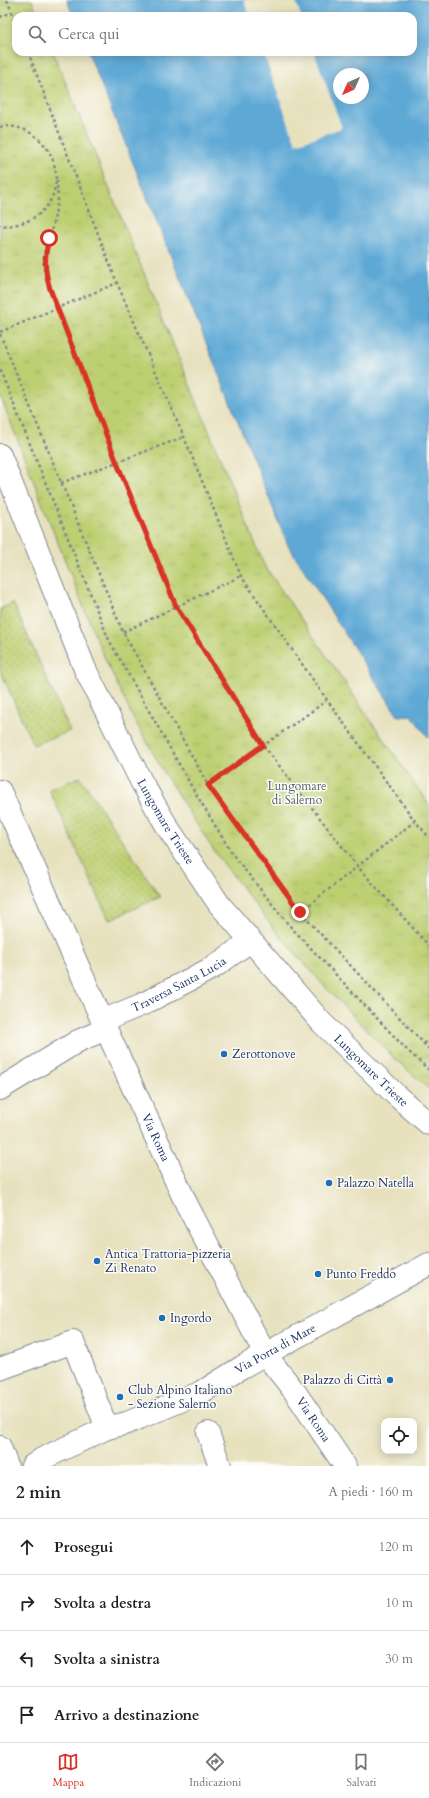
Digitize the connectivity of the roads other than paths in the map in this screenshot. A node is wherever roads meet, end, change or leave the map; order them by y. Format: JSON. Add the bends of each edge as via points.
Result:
{"nodes":[{"id":1,"x":0,"y":455,"type":"edge"},
{"id":2,"x":0,"y":791,"type":"edge"},
{"id":3,"x":250,"y":941,"type":"junction"},
{"id":4,"x":104,"y":1025,"type":"junction"},
{"id":5,"x":0,"y":1089,"type":"edge"},
{"id":6,"x":429,"y":1124,"type":"edge"},
{"id":7,"x":429,"y":1264,"type":"edge"},
{"id":8,"x":265,"y":1354,"type":"junction"},
{"id":9,"x":0,"y":1369,"type":"edge"},
{"id":10,"x":108,"y":1428,"type":"junction"},
{"id":11,"x":208,"y":1433,"type":"dead end"},
{"id":12,"x":0,"y":1447,"type":"edge"},
{"id":13,"x":7,"y":1466,"type":"edge"},
{"id":14,"x":32,"y":1466,"type":"edge"},
{"id":15,"x":220,"y":1466,"type":"edge"},
{"id":16,"x":345,"y":1466,"type":"edge"}],
"edges":[{"from":1,"to":3,"type":"main road","name":"Lungomare Trieste","via":[[85,669],[141,781],[168,828],[219,904]]},
{"from":2,"to":4,"type":"main road","name":"Via Roma"},
{"from":3,"to":4,"type":"main road","name":"Traversa Santa Lucia","via":[[214,967]]},
{"from":3,"to":6,"type":"main road","name":"Lungomare Trieste","via":[[322,1023]]},
{"from":4,"to":5,"type":"main road","name":"Traversa Santa Lucia"},
{"from":4,"to":8,"type":"main road","name":"Via Roma","via":[[187,1205]]},
{"from":7,"to":8,"type":"main road","name":"Via Porta di Mare"},
{"from":8,"to":10,"type":"main road","name":"Via Porta di Mare","via":[[190,1398]]},
{"from":8,"to":16,"type":"main road","name":"Via Roma"},
{"from":9,"to":10,"type":"main road","via":[[73,1342]]},
{"from":10,"to":14,"type":"main road","name":"Via Porta di Mare"},
{"from":11,"to":15,"type":"main road"},
{"from":12,"to":13,"type":"main road"}]}
